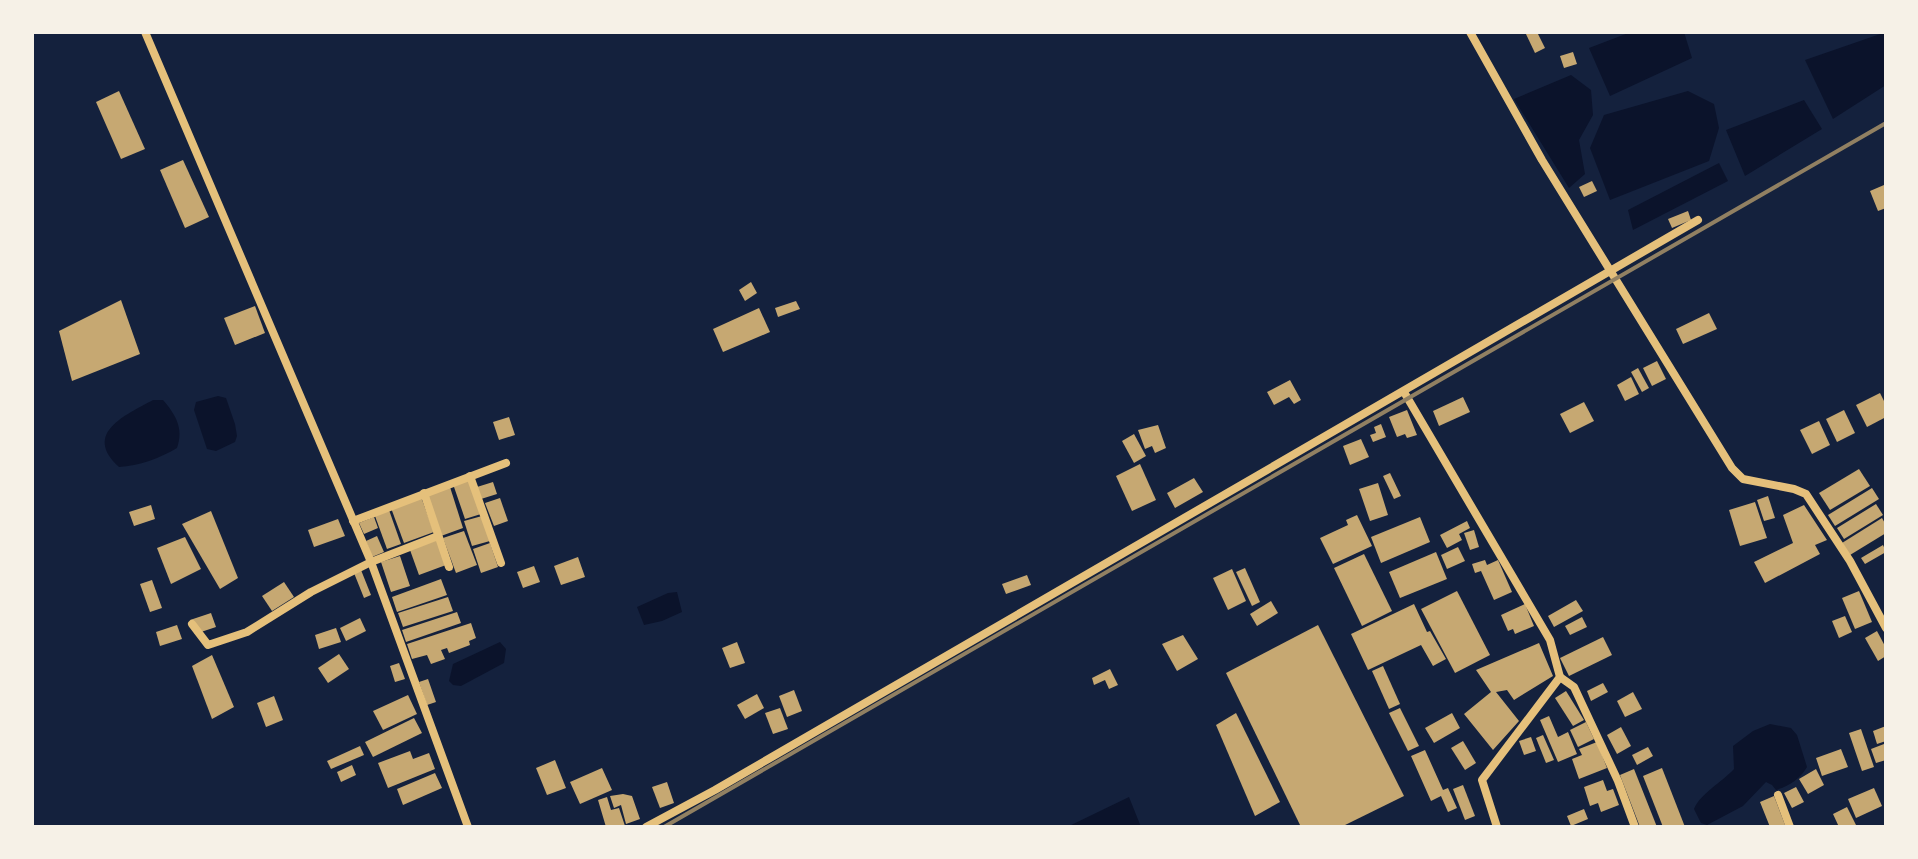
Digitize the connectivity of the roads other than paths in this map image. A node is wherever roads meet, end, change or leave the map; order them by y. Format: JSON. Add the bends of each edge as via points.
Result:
{"nodes":[{"id":1,"x":145,"y":32,"type":"edge"},
{"id":2,"x":1470,"y":32,"type":"edge"},
{"id":3,"x":1698,"y":220,"type":"dead end"},
{"id":4,"x":1611,"y":272,"type":"junction"},
{"id":5,"x":1404,"y":392,"type":"junction"},
{"id":6,"x":506,"y":463,"type":"dead end"},
{"id":7,"x":470,"y":476,"type":"junction"},
{"id":8,"x":424,"y":493,"type":"junction"},
{"id":9,"x":353,"y":521,"type":"junction"},
{"id":10,"x":438,"y":536,"type":"junction"},
{"id":11,"x":371,"y":562,"type":"junction"},
{"id":12,"x":501,"y":563,"type":"dead end"},
{"id":13,"x":449,"y":567,"type":"dead end"},
{"id":14,"x":192,"y":624,"type":"dead end"},
{"id":15,"x":1886,"y":628,"type":"edge"},
{"id":16,"x":1560,"y":677,"type":"junction"},
{"id":17,"x":1778,"y":795,"type":"dead end"},
{"id":18,"x":468,"y":827,"type":"edge"},
{"id":19,"x":646,"y":827,"type":"edge"},
{"id":20,"x":1497,"y":827,"type":"edge"},
{"id":21,"x":1635,"y":827,"type":"edge"},
{"id":22,"x":1790,"y":827,"type":"edge"}],
"edges":[{"from":1,"to":9,"type":"street"},
{"from":2,"to":4,"type":"street"},
{"from":3,"to":4,"type":"street"},
{"from":4,"to":5,"type":"street"},
{"from":4,"to":15,"type":"street","via":[[1732,468],[1743,479],[1806,494]]},
{"from":5,"to":16,"type":"street","via":[[1550,640]]},
{"from":5,"to":19,"type":"street"},
{"from":6,"to":7,"type":"street"},
{"from":7,"to":8,"type":"street"},
{"from":7,"to":12,"type":"street"},
{"from":8,"to":9,"type":"street"},
{"from":8,"to":10,"type":"street"},
{"from":9,"to":11,"type":"street"},
{"from":10,"to":11,"type":"street"},
{"from":10,"to":13,"type":"street"},
{"from":11,"to":14,"type":"street","via":[[223,641],[208,645]]},
{"from":11,"to":18,"type":"street"},
{"from":16,"to":20,"type":"street","via":[[1482,780]]},
{"from":16,"to":21,"type":"street","via":[[1574,687]]},
{"from":17,"to":22,"type":"street"}]}
